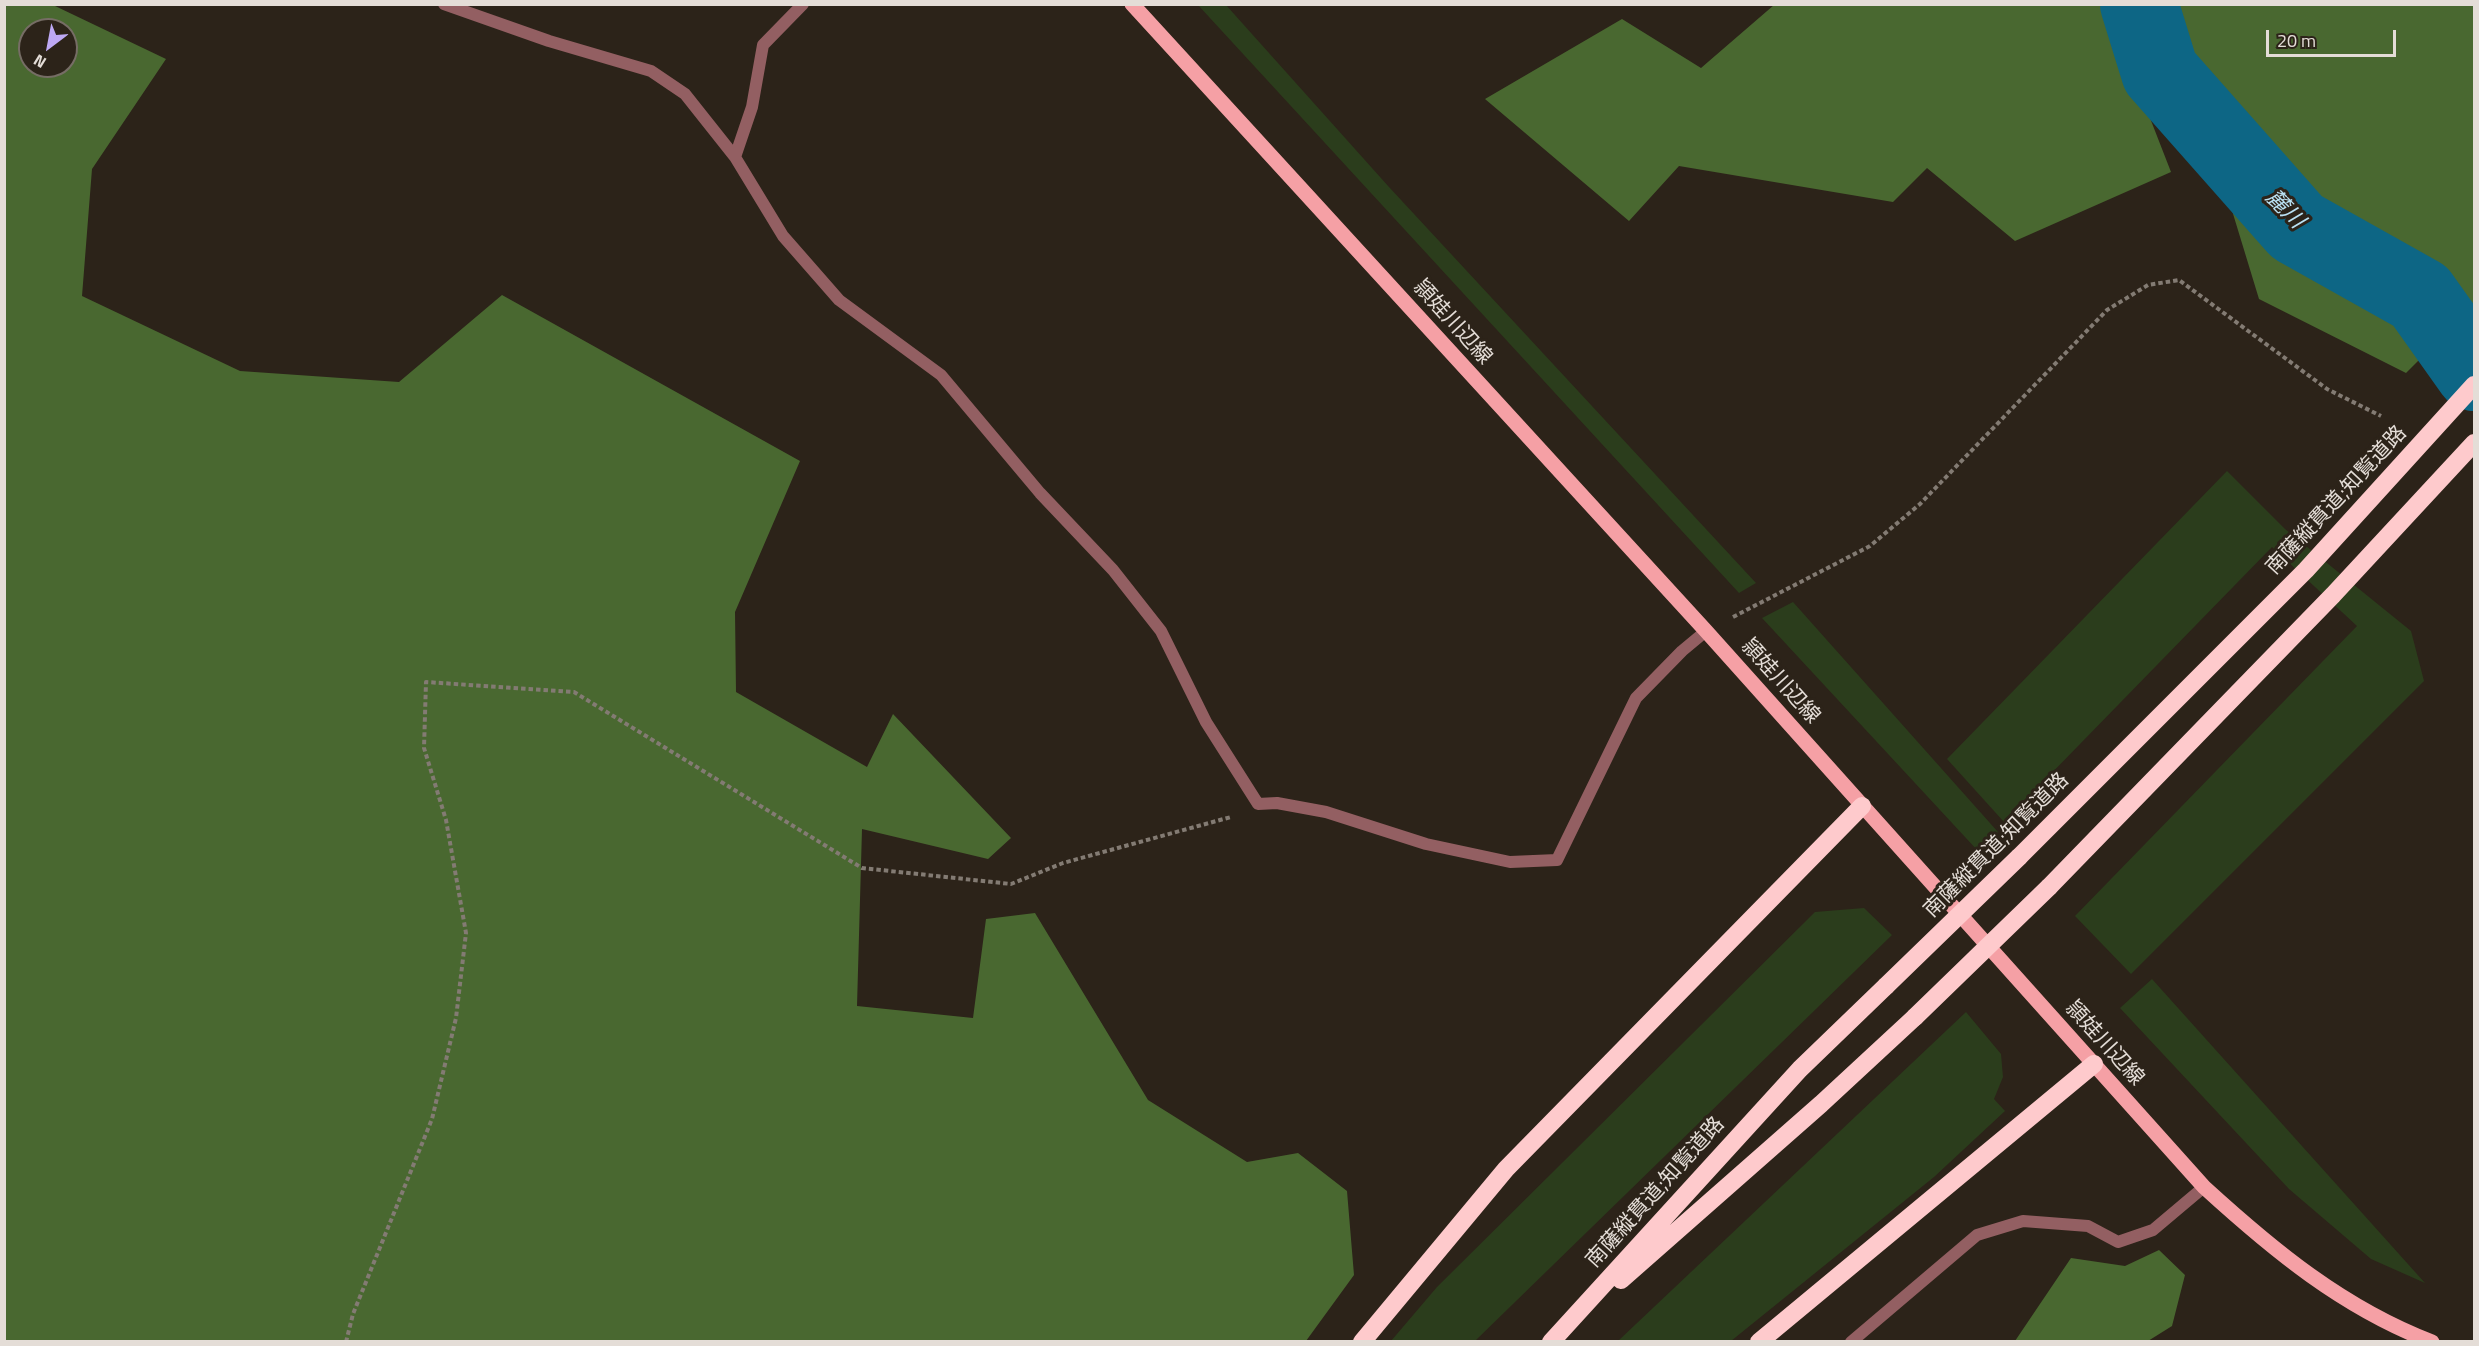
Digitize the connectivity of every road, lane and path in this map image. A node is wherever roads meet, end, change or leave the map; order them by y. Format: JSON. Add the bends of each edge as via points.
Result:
{"nodes":[{"id":1,"x":444,"y":4,"type":"edge"},
{"id":2,"x":803,"y":4,"type":"edge"},
{"id":3,"x":1132,"y":4,"type":"edge"},
{"id":4,"x":735,"y":157,"type":"junction"},
{"id":5,"x":2475,"y":385,"type":"edge"},
{"id":6,"x":2381,"y":416,"type":"dead end"},
{"id":7,"x":2475,"y":443,"type":"edge"},
{"id":8,"x":1706,"y":632,"type":"junction"},
{"id":9,"x":1258,"y":804,"type":"junction"},
{"id":10,"x":1862,"y":806,"type":"junction"},
{"id":11,"x":2094,"y":1064,"type":"junction"},
{"id":12,"x":2204,"y":1187,"type":"junction"},
{"id":13,"x":346,"y":1341,"type":"edge"},
{"id":14,"x":1362,"y":1341,"type":"edge"},
{"id":15,"x":1552,"y":1341,"type":"edge"},
{"id":16,"x":1759,"y":1341,"type":"edge"},
{"id":17,"x":1851,"y":1341,"type":"edge"},
{"id":18,"x":2432,"y":1341,"type":"edge"}],
"edges":[{"from":1,"to":4,"type":"street","via":[[651,71],[685,94]]},
{"from":2,"to":4,"type":"street","via":[[763,45],[752,107]]},
{"from":3,"to":8,"type":"main road","name":"頴娃川辺線"},
{"from":4,"to":9,"type":"street","via":[[783,236],[839,300],[941,375],[1040,493],[1113,570],[1161,630],[1206,722]]},
{"from":5,"to":15,"type":"highway","name":"南薩縦貫道;知覧道路","bridge":true,"via":[[2306,570],[1800,1069]]},
{"from":6,"to":8,"type":"path","via":[[2327,388],[2179,280],[2148,285],[2107,310],[1920,504],[1870,546]]},
{"from":7,"to":15,"type":"highway","name":"南薩縦貫道;知覧道路","bridge":true,"via":[[2049,887],[1821,1104]]},
{"from":8,"to":9,"type":"street","via":[[1636,698],[1557,860],[1510,862],[1426,844],[1326,812],[1277,803]]},
{"from":8,"to":10,"type":"main road","name":"頴娃川辺線"},
{"from":9,"to":13,"type":"path","via":[[1238,815],[1063,863],[1011,884],[862,868],[574,692],[426,682],[424,748],[446,820],[466,933],[456,1018],[432,1119],[353,1314]]},
{"from":10,"to":11,"type":"main road","name":"頴娃川辺線"},
{"from":10,"to":14,"type":"highway","via":[[1506,1169]]},
{"from":11,"to":12,"type":"main road","name":"頴娃川辺線"},
{"from":11,"to":16,"type":"highway"},
{"from":12,"to":17,"type":"street","via":[[2153,1230],[2118,1242],[2088,1226],[2023,1221],[1977,1235]]},
{"from":12,"to":18,"type":"main road","name":"頴娃川辺線","via":[[2260,1238],[2340,1298]]}]}
